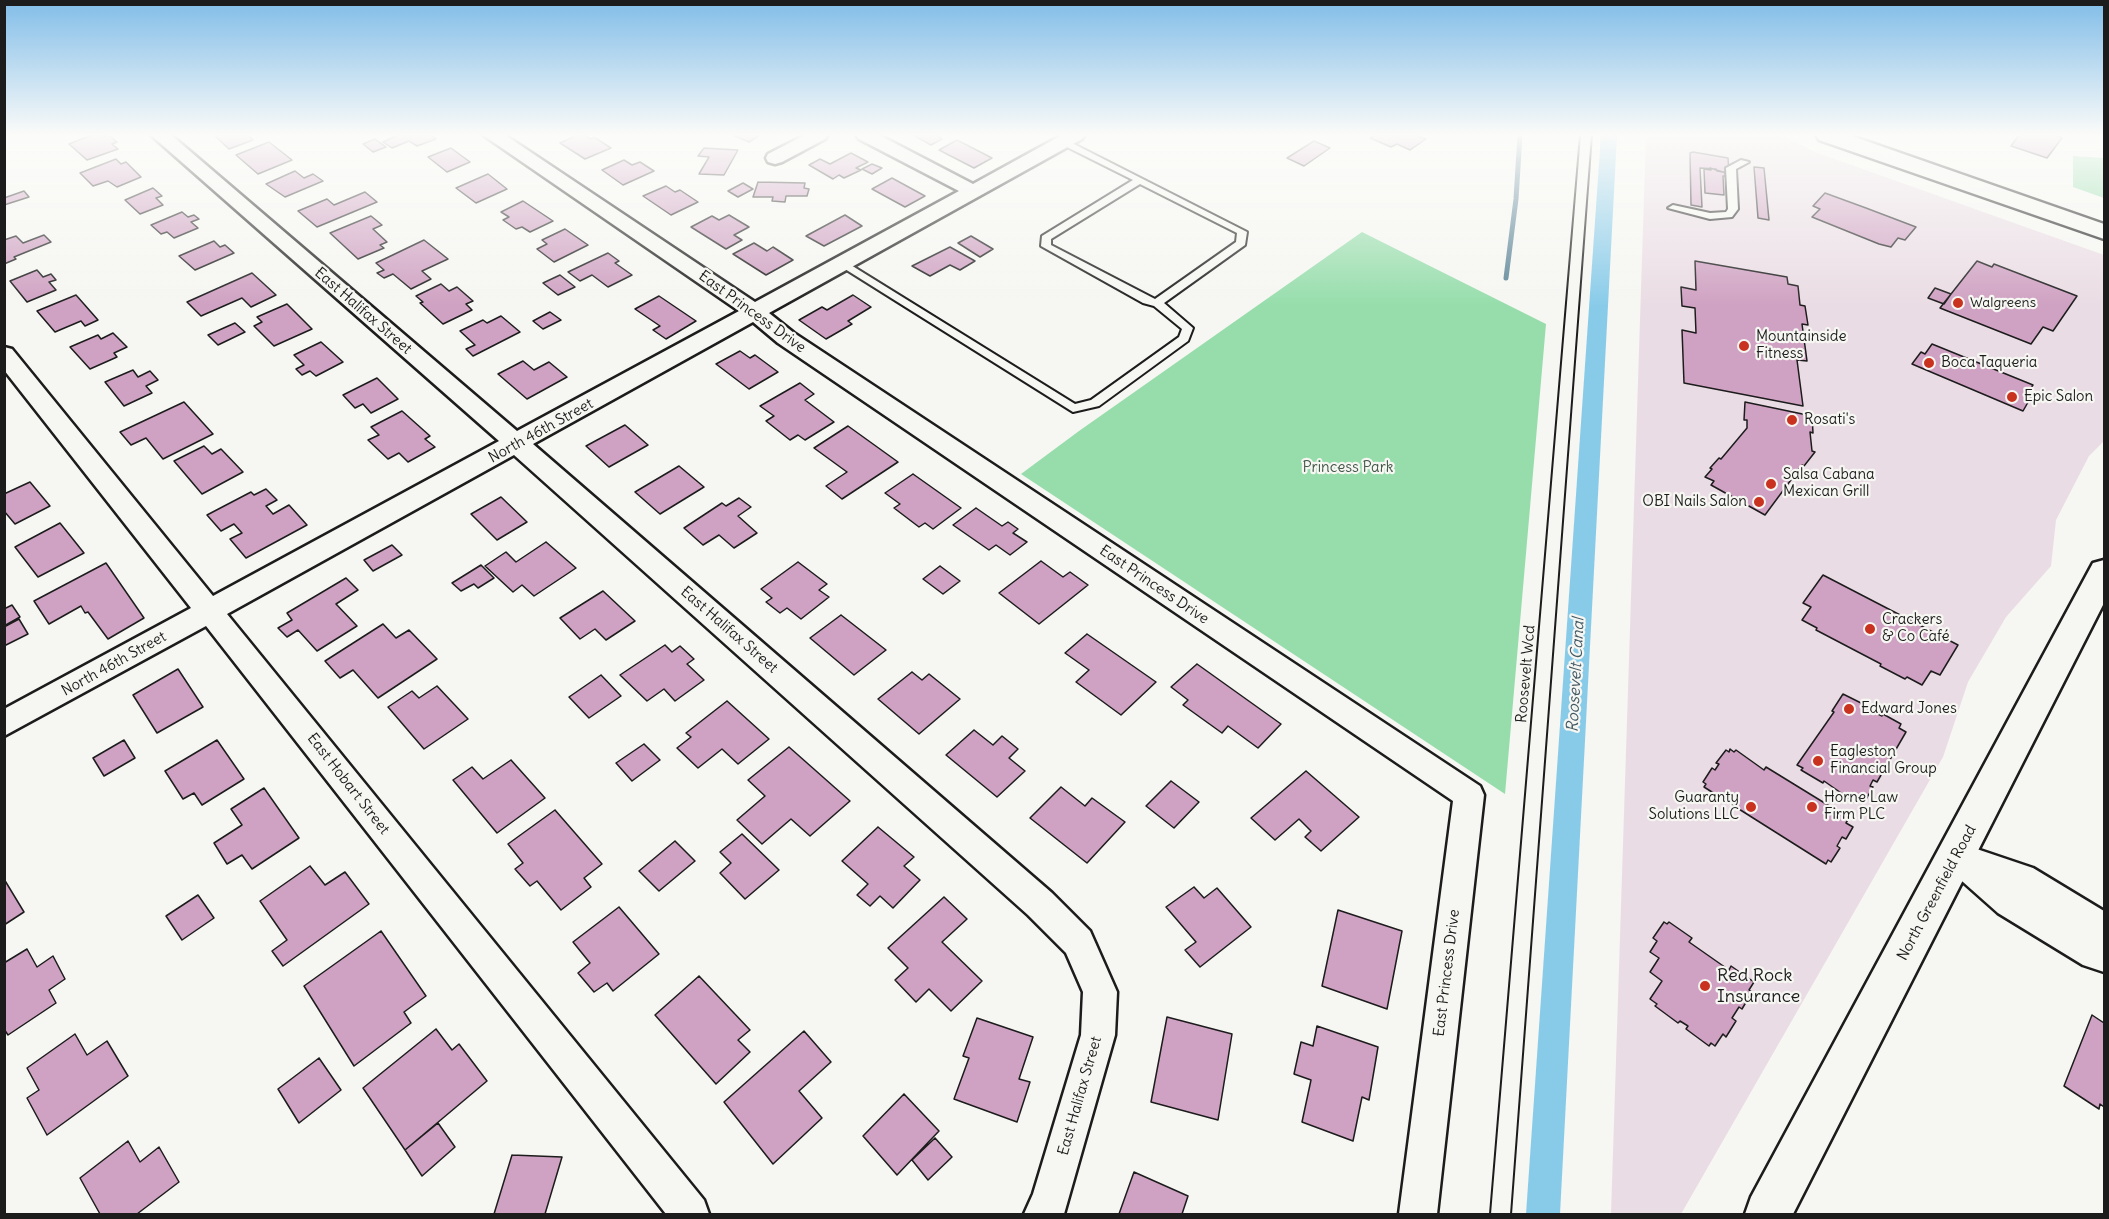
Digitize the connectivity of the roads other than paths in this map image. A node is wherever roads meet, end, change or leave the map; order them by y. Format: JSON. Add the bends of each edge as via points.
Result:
{"nodes":[{"id":1,"x":226,"y":192,"type":"edge"},
{"id":2,"x":577,"y":192,"type":"edge"},
{"id":3,"x":971,"y":192,"type":"edge"},
{"id":4,"x":1121,"y":192,"type":"edge"},
{"id":5,"x":1163,"y":192,"type":"edge"},
{"id":6,"x":1581,"y":192,"type":"edge"},
{"id":7,"x":1732,"y":192,"type":"edge"},
{"id":8,"x":1989,"y":192,"type":"edge"},
{"id":9,"x":1673,"y":208,"type":"dead end"},
{"id":10,"x":2104,"y":232,"type":"edge"},
{"id":11,"x":842,"y":264,"type":"junction"},
{"id":12,"x":1157,"y":303,"type":"junction"},
{"id":13,"x":755,"y":312,"type":"junction"},
{"id":14,"x":4,"y":354,"type":"edge"},
{"id":15,"x":517,"y":444,"type":"junction"},
{"id":16,"x":2104,"y":572,"type":"edge"},
{"id":17,"x":211,"y":611,"type":"junction"},
{"id":18,"x":4,"y":724,"type":"edge"},
{"id":19,"x":1956,"y":856,"type":"junction"},
{"id":20,"x":2104,"y":929,"type":"edge"},
{"id":21,"x":2104,"y":956,"type":"edge"},
{"id":22,"x":682,"y":1212,"type":"edge"},
{"id":23,"x":1043,"y":1215,"type":"edge"},
{"id":24,"x":1418,"y":1215,"type":"edge"},
{"id":25,"x":1500,"y":1215,"type":"edge"},
{"id":26,"x":1768,"y":1215,"type":"edge"}],
"edges":[{"from":1,"to":15,"type":"street","name":"East Halifax Street"},
{"from":2,"to":13,"type":"street","name":"East Princess Drive"},
{"from":3,"to":11,"type":"street","name":"North 46th Street"},
{"from":4,"to":12,"type":"lane","via":[[1046,238],[1046,246]]},
{"from":5,"to":12,"type":"lane","via":[[1242,232],[1241,243]]},
{"from":6,"to":25,"type":"lane","name":"Roosevelt Wcd"},
{"from":7,"to":9,"type":"lane","via":[[1733,209],[1729,214],[1710,216]]},
{"from":8,"to":10,"type":"main road"},
{"from":11,"to":12,"type":"lane","via":[[1073,408],[1095,403],[1184,339],[1188,328]]},
{"from":11,"to":13,"type":"street","name":"North 46th Street"},
{"from":13,"to":15,"type":"street","name":"North 46th Street"},
{"from":13,"to":24,"type":"street","name":"East Princess Drive","via":[[795,344],[1469,795]]},
{"from":14,"to":17,"type":"street","name":"East Hobart Street"},
{"from":15,"to":17,"type":"street","name":"North 46th Street"},
{"from":15,"to":23,"type":"street","name":"East Halifax Street","via":[[1040,904],[1078,942],[1100,992],[1098,1035]]},
{"from":16,"to":19,"type":"main road","name":"North Greenfield Road"},
{"from":17,"to":18,"type":"street","name":"North 46th Street"},
{"from":17,"to":22,"type":"street","name":"East Hobart Street"},
{"from":19,"to":20,"type":"street","via":[[2022,878]]},
{"from":19,"to":21,"type":"street","via":[[2010,902]]},
{"from":19,"to":26,"type":"main road","name":"North Greenfield Road"}]}
